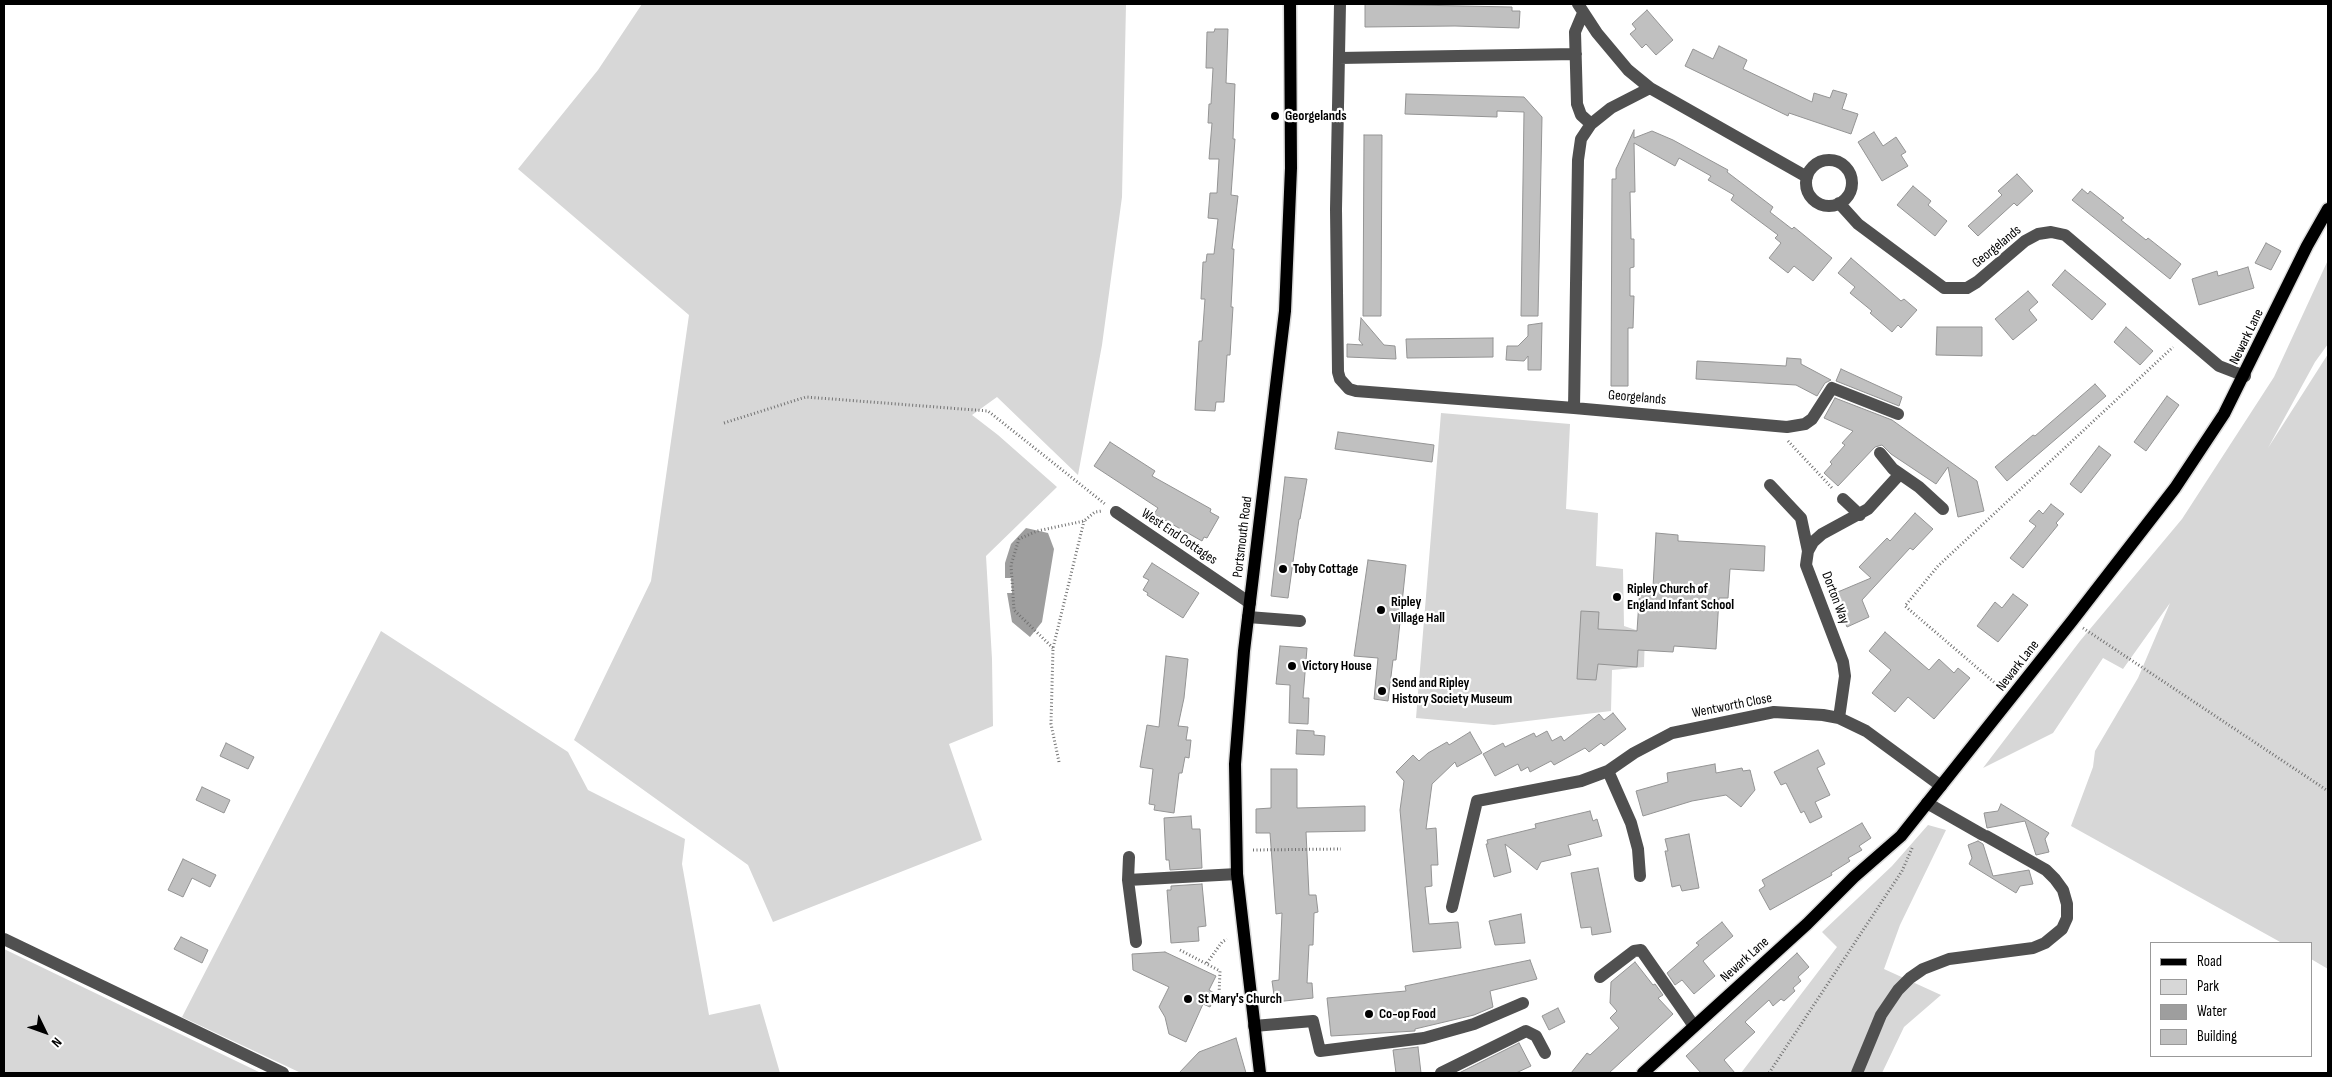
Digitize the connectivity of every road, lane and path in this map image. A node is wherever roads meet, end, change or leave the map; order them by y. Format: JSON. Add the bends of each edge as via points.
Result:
{"nodes":[{"id":1,"x":1290,"y":4,"type":"edge"},
{"id":2,"x":1340,"y":4,"type":"edge"},
{"id":3,"x":1580,"y":8,"type":"edge"},
{"id":4,"x":1576,"y":54,"type":"junction"},
{"id":5,"x":1340,"y":58,"type":"junction"},
{"id":6,"x":1650,"y":88,"type":"junction"},
{"id":7,"x":1592,"y":124,"type":"junction"},
{"id":8,"x":1807,"y":177,"type":"junction"},
{"id":9,"x":1839,"y":203,"type":"junction"},
{"id":10,"x":2328,"y":209,"type":"edge"},
{"id":11,"x":2184,"y":336,"type":"junction"},
{"id":12,"x":2245,"y":376,"type":"junction"},
{"id":13,"x":1574,"y":408,"type":"junction"},
{"id":14,"x":1898,"y":414,"type":"dead end"},
{"id":15,"x":724,"y":424,"type":"dead end"},
{"id":16,"x":1774,"y":426,"type":"junction"},
{"id":17,"x":1880,"y":453,"type":"dead end"},
{"id":18,"x":1899,"y":475,"type":"junction"},
{"id":19,"x":1770,"y":486,"type":"dead end"},
{"id":20,"x":1843,"y":499,"type":"joint"},
{"id":21,"x":1943,"y":509,"type":"dead end"},
{"id":22,"x":1114,"y":511,"type":"junction"},
{"id":23,"x":1860,"y":515,"type":"junction"},
{"id":24,"x":1084,"y":521,"type":"junction"},
{"id":25,"x":1808,"y":551,"type":"junction"},
{"id":26,"x":1250,"y":602,"type":"junction"},
{"id":27,"x":1248,"y":617,"type":"junction"},
{"id":28,"x":1300,"y":621,"type":"dead end"},
{"id":29,"x":2072,"y":621,"type":"junction"},
{"id":30,"x":1053,"y":648,"type":"junction"},
{"id":31,"x":2012,"y":697,"type":"junction"},
{"id":32,"x":1839,"y":718,"type":"junction"},
{"id":33,"x":1059,"y":762,"type":"dead end"},
{"id":34,"x":1608,"y":772,"type":"junction"},
{"id":35,"x":1941,"y":786,"type":"junction"},
{"id":36,"x":2328,"y":792,"type":"edge"},
{"id":37,"x":1927,"y":803,"type":"junction"},
{"id":38,"x":1912,"y":841,"type":"dead end"},
{"id":39,"x":1342,"y":849,"type":"dead end"},
{"id":40,"x":1253,"y":850,"type":"dead end"},
{"id":41,"x":1129,"y":857,"type":"dead end"},
{"id":42,"x":1237,"y":874,"type":"junction"},
{"id":43,"x":1640,"y":876,"type":"dead end"},
{"id":44,"x":1128,"y":880,"type":"junction"},
{"id":45,"x":1452,"y":907,"type":"dead end"},
{"id":46,"x":4,"y":939,"type":"edge"},
{"id":47,"x":1227,"y":939,"type":"dead end"},
{"id":48,"x":1136,"y":942,"type":"dead end"},
{"id":49,"x":1180,"y":950,"type":"dead end"},
{"id":50,"x":1207,"y":964,"type":"junction"},
{"id":51,"x":1600,"y":977,"type":"dead end"},
{"id":52,"x":1523,"y":1003,"type":"dead end"},
{"id":53,"x":1235,"y":1007,"type":"dead end"},
{"id":54,"x":1254,"y":1026,"type":"junction"},
{"id":55,"x":1694,"y":1026,"type":"junction"},
{"id":56,"x":1545,"y":1053,"type":"dead end"},
{"id":57,"x":283,"y":1073,"type":"edge"},
{"id":58,"x":1260,"y":1073,"type":"edge"},
{"id":59,"x":1441,"y":1073,"type":"edge"},
{"id":60,"x":1644,"y":1073,"type":"edge"},
{"id":61,"x":1769,"y":1073,"type":"edge"},
{"id":62,"x":1858,"y":1073,"type":"edge"}],
"edges":[{"from":1,"to":26,"type":"main road","name":"Portsmouth Road","via":[[1291,168],[1285,311]]},
{"from":2,"to":5,"type":"street","name":"Georgelands"},
{"from":3,"to":4,"type":"street","via":[[1575,32]]},
{"from":3,"to":6,"type":"street","via":[[1628,70]]},
{"from":4,"to":5,"type":"street"},
{"from":4,"to":7,"type":"street","via":[[1579,110]]},
{"from":5,"to":13,"type":"street","name":"Georgelands","via":[[1336,210],[1338,372],[1344,384],[1356,391]]},
{"from":6,"to":7,"type":"street","via":[[1611,108]]},
{"from":6,"to":8,"type":"street"},
{"from":7,"to":13,"type":"street","via":[[1581,139],[1578,160]]},
{"from":8,"to":9,"type":"street","via":[[1807,189],[1818,203]]},
{"from":8,"to":9,"type":"street","via":[[1821,162],[1829,160],[1844,166],[1852,180],[1851,188],[1848,196]]},
{"from":9,"to":11,"type":"street","name":"Georgelands","via":[[1858,224],[1944,288],[1967,288],[2038,234],[2065,235]]},
{"from":10,"to":12,"type":"main road","name":"Newark Lane"},
{"from":11,"to":12,"type":"street","name":"Georgelands","via":[[2219,366]]},
{"from":11,"to":31,"type":"path","via":[[1938,566],[1905,606]]},
{"from":12,"to":29,"type":"main road","name":"Newark Lane","via":[[2196,459]]},
{"from":13,"to":16,"type":"street","name":"Georgelands"},
{"from":14,"to":16,"type":"street","name":"Georgelands","via":[[1832,388],[1819,412],[1806,424]]},
{"from":15,"to":22,"type":"path","via":[[806,397],[988,411]]},
{"from":16,"to":20,"type":"path"},
{"from":17,"to":18,"type":"street"},
{"from":18,"to":21,"type":"street","via":[[1919,487]]},
{"from":18,"to":23,"type":"street","via":[[1885,493]]},
{"from":19,"to":25,"type":"street","name":"Dorton Way","via":[[1801,518]]},
{"from":20,"to":23,"type":"street"},
{"from":22,"to":24,"type":"path","via":[[1095,512]]},
{"from":22,"to":26,"type":"street","name":"West End Cottages"},
{"from":23,"to":25,"type":"street","via":[[1822,534]]},
{"from":24,"to":30,"type":"path"},
{"from":24,"to":30,"type":"path","via":[[1037,531],[1019,539],[1011,565],[1014,610]]},
{"from":25,"to":32,"type":"street","name":"Dorton Way","via":[[1806,564],[1843,662],[1845,676]]},
{"from":26,"to":27,"type":"main road","name":"Portsmouth Road"},
{"from":27,"to":28,"type":"street"},
{"from":27,"to":42,"type":"main road","name":"Portsmouth Road","via":[[1235,764]]},
{"from":29,"to":31,"type":"main road","name":"Newark Lane"},
{"from":29,"to":36,"type":"path"},
{"from":30,"to":33,"type":"path","via":[[1051,724]]},
{"from":31,"to":35,"type":"main road","name":"Newark Lane"},
{"from":32,"to":34,"type":"street","name":"Wentworth Close","via":[[1807,712],[1774,712],[1672,733],[1634,752]]},
{"from":32,"to":35,"type":"street","name":"Wentworth Close","via":[[1866,731]]},
{"from":34,"to":43,"type":"street","via":[[1631,823]]},
{"from":34,"to":45,"type":"street","name":"Wentworth Close","via":[[1477,801]]},
{"from":35,"to":37,"type":"main road","name":"Newark Lane"},
{"from":37,"to":55,"type":"main road","name":"Newark Lane","via":[[1901,836]]},
{"from":37,"to":62,"type":"street","via":[[2046,870],[2062,890],[2067,918],[2062,929],[2033,948],[1949,959],[1910,978],[1881,1015]]},
{"from":38,"to":61,"type":"path","via":[[1902,872]]},
{"from":39,"to":40,"type":"path"},
{"from":41,"to":44,"type":"street"},
{"from":42,"to":44,"type":"street"},
{"from":42,"to":54,"type":"main road","name":"Portsmouth Road"},
{"from":44,"to":48,"type":"street"},
{"from":46,"to":57,"type":"street"},
{"from":47,"to":50,"type":"path"},
{"from":49,"to":50,"type":"path"},
{"from":50,"to":53,"type":"path","via":[[1220,971],[1219,995]]},
{"from":51,"to":55,"type":"street","via":[[1634,951],[1641,950]]},
{"from":52,"to":54,"type":"street","via":[[1474,1024],[1424,1038],[1320,1050],[1313,1021]]},
{"from":54,"to":58,"type":"main road","name":"Portsmouth Road"},
{"from":55,"to":60,"type":"main road","name":"Newark Lane"},
{"from":56,"to":59,"type":"street","via":[[1536,1036],[1526,1031]]}]}
